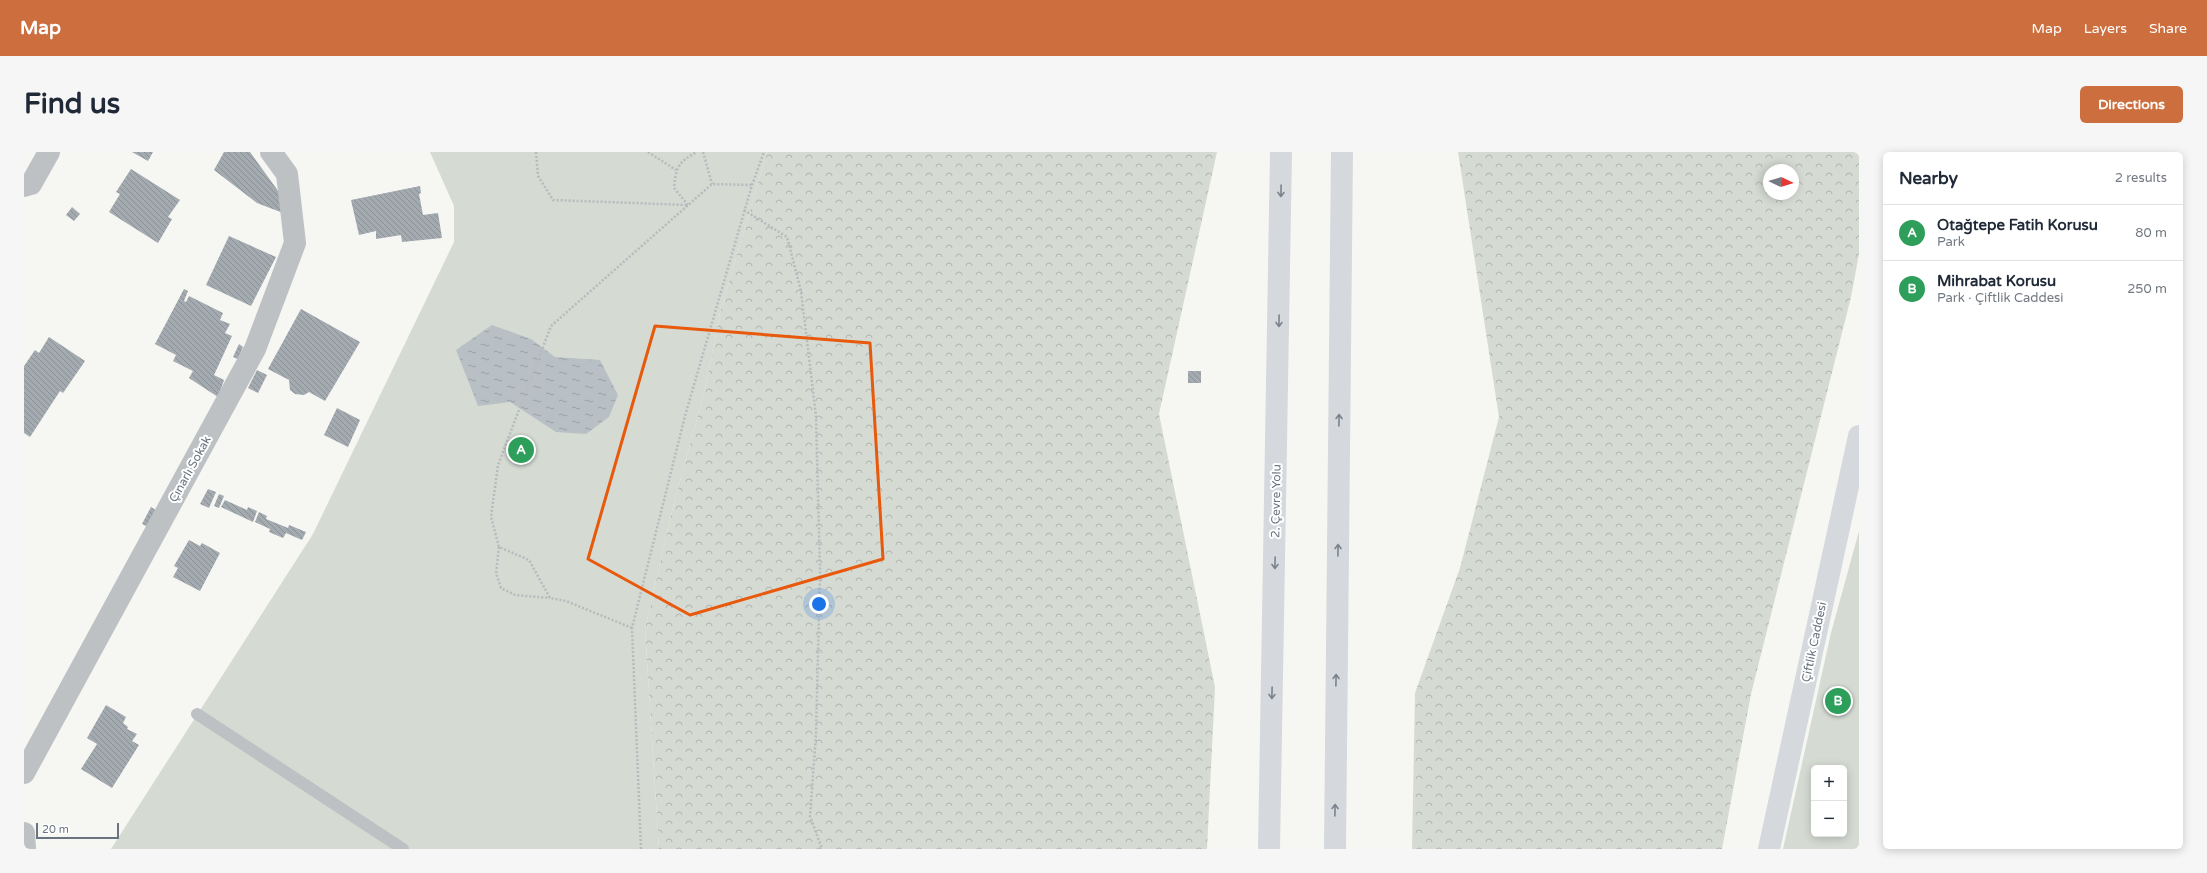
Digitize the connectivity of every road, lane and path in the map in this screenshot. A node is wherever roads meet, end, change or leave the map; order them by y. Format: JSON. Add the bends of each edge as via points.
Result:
{"nodes":[{"id":1,"x":49,"y":152,"type":"edge"},
{"id":2,"x":271,"y":152,"type":"edge"},
{"id":3,"x":536,"y":152,"type":"edge"},
{"id":4,"x":648,"y":152,"type":"edge"},
{"id":5,"x":697,"y":152,"type":"edge"},
{"id":6,"x":703,"y":152,"type":"edge"},
{"id":7,"x":764,"y":152,"type":"edge"},
{"id":8,"x":1281,"y":152,"type":"edge"},
{"id":9,"x":1342,"y":152,"type":"edge"},
{"id":10,"x":676,"y":170,"type":"junction"},
{"id":11,"x":712,"y":184,"type":"junction"},
{"id":12,"x":752,"y":185,"type":"junction"},
{"id":13,"x":24,"y":186,"type":"edge"},
{"id":14,"x":688,"y":205,"type":"junction"},
{"id":15,"x":744,"y":210,"type":"junction"},
{"id":16,"x":1859,"y":436,"type":"edge"},
{"id":17,"x":499,"y":547,"type":"junction"},
{"id":18,"x":550,"y":598,"type":"junction"},
{"id":19,"x":632,"y":628,"type":"junction"},
{"id":20,"x":197,"y":714,"type":"dead end"},
{"id":21,"x":24,"y":774,"type":"edge"},
{"id":22,"x":24,"y":833,"type":"edge"},
{"id":23,"x":25,"y":849,"type":"edge"},
{"id":24,"x":403,"y":849,"type":"edge"},
{"id":25,"x":641,"y":849,"type":"edge"},
{"id":26,"x":822,"y":849,"type":"edge"},
{"id":27,"x":1269,"y":849,"type":"edge"},
{"id":28,"x":1335,"y":849,"type":"edge"},
{"id":29,"x":1769,"y":849,"type":"edge"}],
"edges":[{"from":1,"to":13,"type":"street","via":[[31,184]]},
{"from":2,"to":21,"type":"street","name":"Çınarlı Sokak","via":[[287,174],[295,243],[255,349]]},
{"from":3,"to":14,"type":"path","via":[[538,176],[553,200]]},
{"from":4,"to":10,"type":"path"},
{"from":5,"to":10,"type":"path","via":[[685,158]]},
{"from":6,"to":11,"type":"path"},
{"from":7,"to":12,"type":"path"},
{"from":8,"to":27,"type":"main road","name":"2. Çevre Yolu","one_way":true},
{"from":28,"to":9,"type":"main road","one_way":true},
{"from":10,"to":14,"type":"path","via":[[674,188]]},
{"from":11,"to":12,"type":"path"},
{"from":11,"to":14,"type":"path"},
{"from":12,"to":15,"type":"path"},
{"from":14,"to":17,"type":"path","via":[[551,326],[498,464],[491,517]]},
{"from":15,"to":19,"type":"path","via":[[685,416]]},
{"from":15,"to":26,"type":"path","via":[[787,237],[802,298],[816,416],[820,572],[816,735],[810,816]]},
{"from":16,"to":29,"type":"main road","name":"Çiftlik Caddesi"},
{"from":17,"to":18,"type":"path","via":[[529,560]]},
{"from":17,"to":18,"type":"path","via":[[496,574],[501,588],[515,595]]},
{"from":18,"to":19,"type":"path","via":[[566,601]]},
{"from":19,"to":25,"type":"path"},
{"from":20,"to":24,"type":"lane"},
{"from":22,"to":23,"type":"street"}]}
